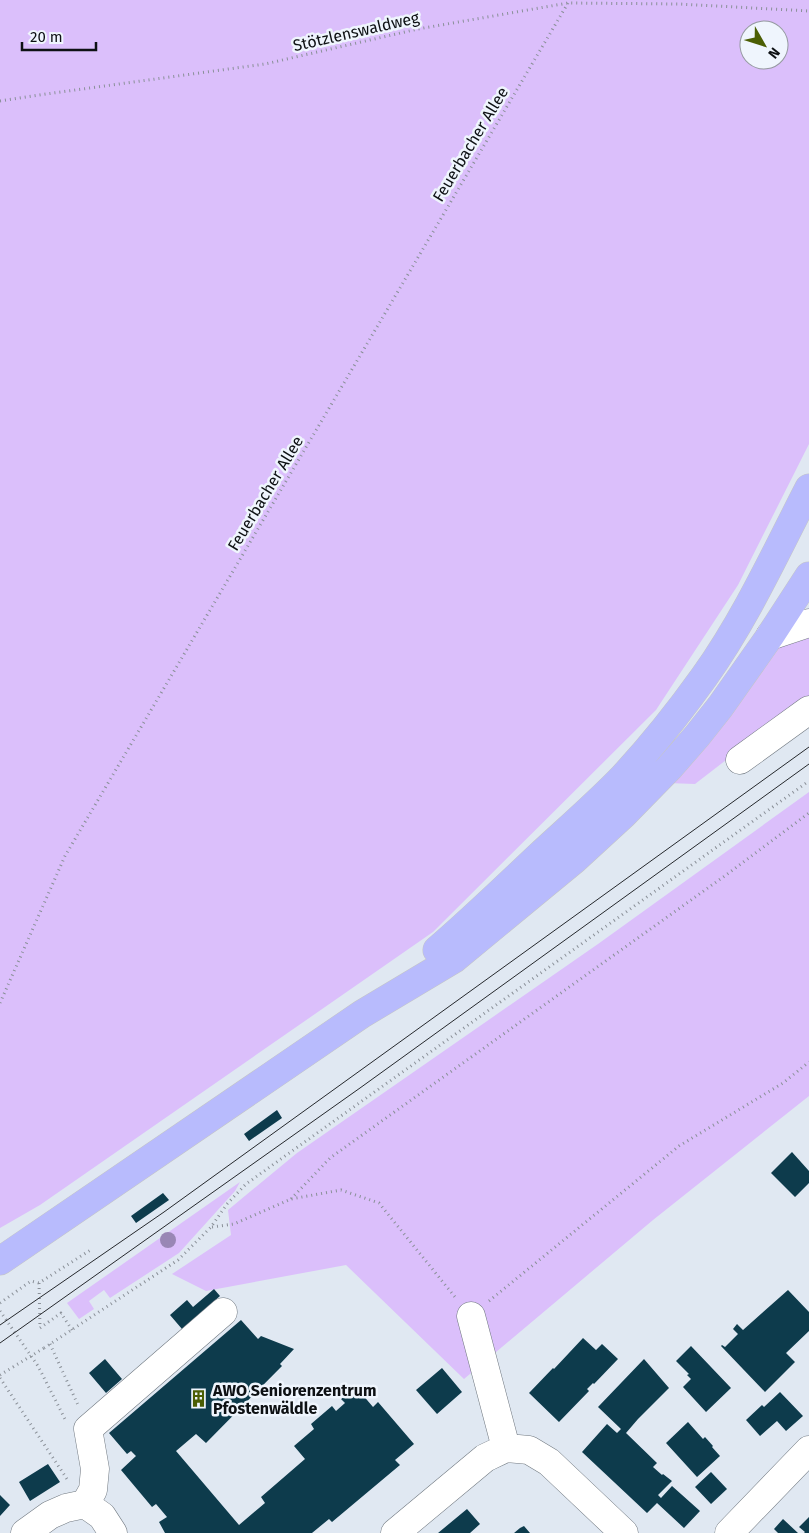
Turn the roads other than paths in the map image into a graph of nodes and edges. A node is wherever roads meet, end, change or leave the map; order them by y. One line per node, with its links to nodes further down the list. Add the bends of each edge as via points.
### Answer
1 (809, 488): 3 (main road)
2 (809, 512): 3 (main road)
3 (788, 529): 9 (main road, via 735,628 705,676 667,726 623,776 461,929)
4 (807, 580): 6 (main road)
5 (809, 624): 6 (street)
6 (770, 636): 9 (main road, via 697,736 616,822 454,960)
7 (809, 710): 8 (street)
8 (740, 760)
9 (362, 1014): 10 (main road)
10 (2, 1260)
11 (223, 1312): 15 (street, via 79,1428 95,1469 93,1490)
12 (471, 1316): 13 (street)
13 (506, 1448): 18 (street, via 485,1458); 19 (street, via 529,1450 548,1462)
14 (809, 1450): 20 (street)
15 (85, 1504): 16 (street, via 50,1515); 17 (street, via 102,1516)
16 (25, 1533)
17 (113, 1533)
18 (395, 1533)
19 (624, 1533)
20 (729, 1533)

